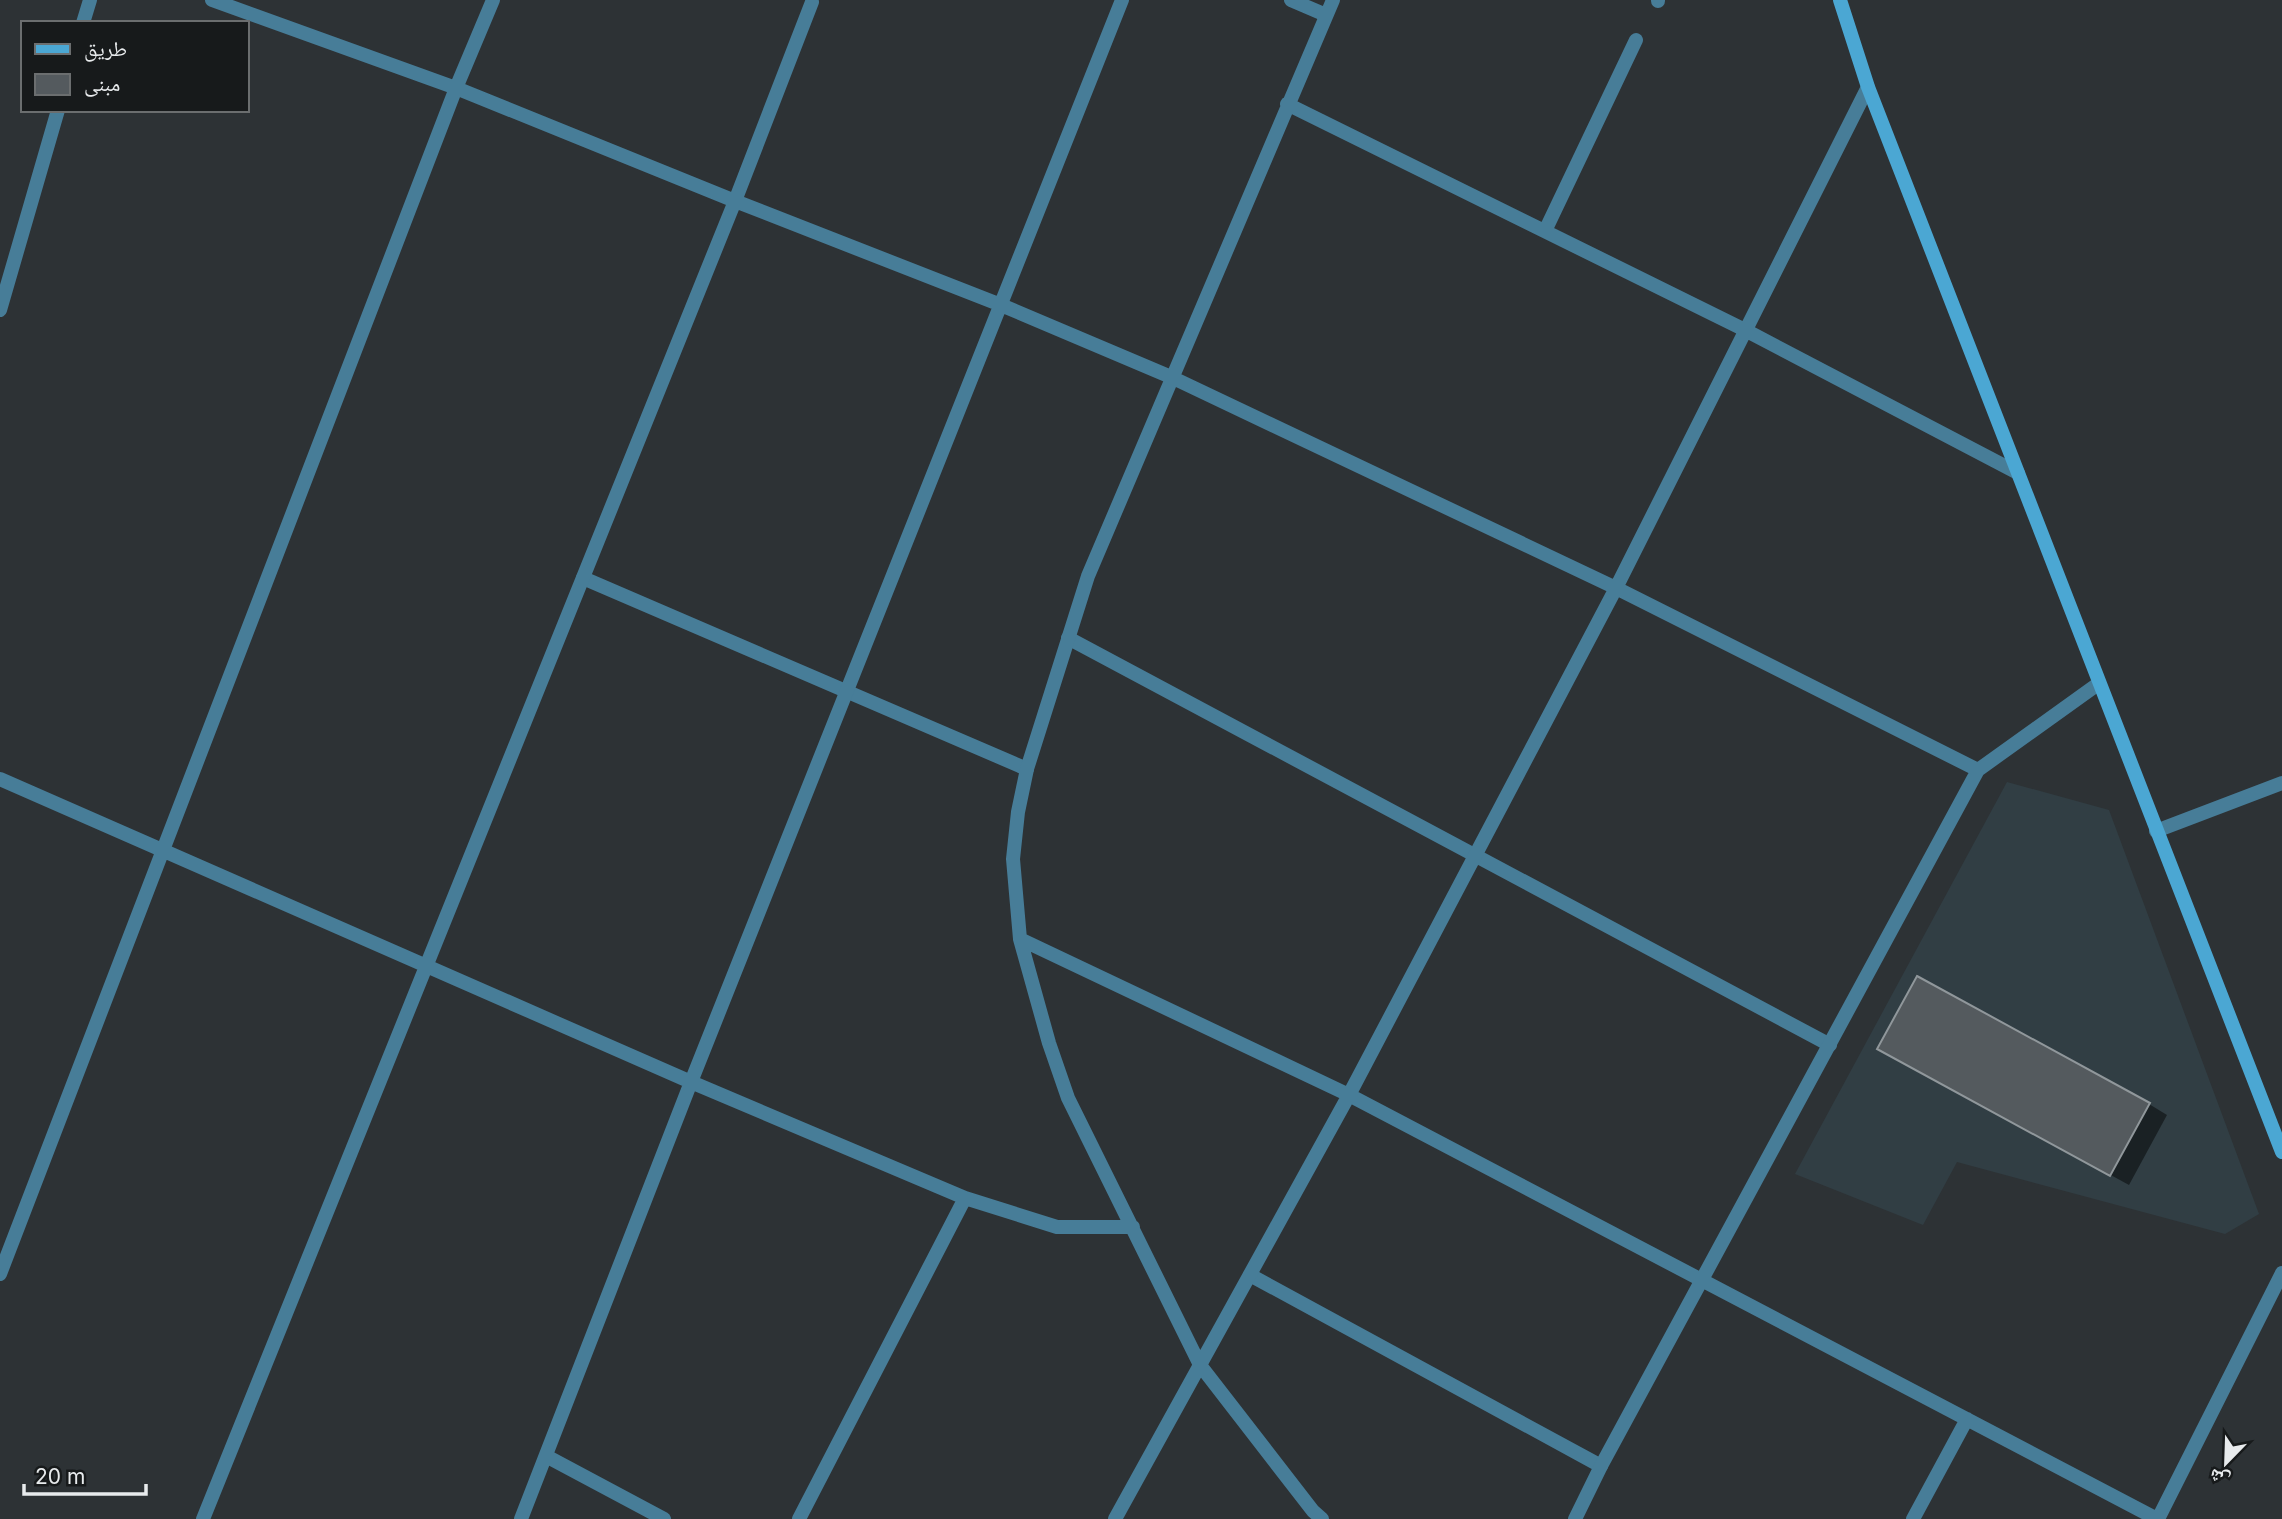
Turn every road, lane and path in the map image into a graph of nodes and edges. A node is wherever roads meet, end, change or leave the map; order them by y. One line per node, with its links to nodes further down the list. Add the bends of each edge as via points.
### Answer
1 (90, 0): 10 (street)
2 (212, 0): 13 (street)
3 (493, 0): 13 (street)
4 (1122, 0): 18 (street)
5 (1291, 0): 9 (street)
6 (1333, 0): 9 (street)
7 (1840, 0): 12 (street)
8 (813, 2): 16 (street)
9 (1326, 15): 14 (street)
10 (84, 21)
11 (1636, 40): 17 (street)
12 (1868, 87): 20 (street); 22 (street)
13 (456, 88): 16 (street); 33 (street)
14 (1287, 104): 17 (street); 21 (street)
15 (57, 112): 19 (street)
16 (735, 201): 18 (street); 23 (street)
17 (1545, 231): 20 (street)
18 (1001, 305): 21 (street); 27 (street)
19 (0, 310)
20 (1745, 330): 22 (street); 24 (street)
21 (1171, 377): 24 (street); 25 (street, via 1088,576)
22 (2018, 473): 26 (street)
23 (583, 578): 27 (street); 36 (street)
24 (1616, 587): 29 (street); 34 (street)
25 (1068, 638): 28 (street); 34 (street)
26 (2098, 684): 29 (street); 32 (street)
27 (847, 691): 28 (street); 38 (street)
28 (1027, 769): 35 (street, via 1013,859)
29 (1978, 770): 37 (street)
30 (0, 779): 33 (street)
31 (2282, 783): 32 (street)
32 (2156, 831): 40 (street)
33 (162, 850): 36 (street); 44 (street)
34 (1475, 855): 37 (street); 39 (street)
35 (1020, 939): 39 (street); 42 (street, via 1068,1098)
36 (426, 965): 38 (street); 51 (street)
37 (1830, 1045): 46 (street)
38 (691, 1082): 41 (street); 49 (street)
39 (1349, 1095): 45 (street); 46 (street)
40 (2282, 1152)
41 (965, 1198): 42 (street, via 1057,1227); 54 (street)
42 (1133, 1227): 47 (street)
43 (2282, 1273): 59 (street)
44 (0, 1274)
45 (1250, 1275): 47 (street); 50 (street)
46 (1703, 1280): 48 (street); 50 (street)
47 (1200, 1365): 55 (street); 56 (street)
48 (1966, 1419): 58 (street); 59 (street)
49 (546, 1456): 52 (street); 53 (street)
50 (1601, 1466): 57 (street)
51 (203, 1519)
52 (521, 1519)
53 (664, 1519)
54 (799, 1519)
55 (1115, 1519)
56 (1322, 1519)
57 (1576, 1519)
58 (1913, 1519)
59 (2157, 1519)

